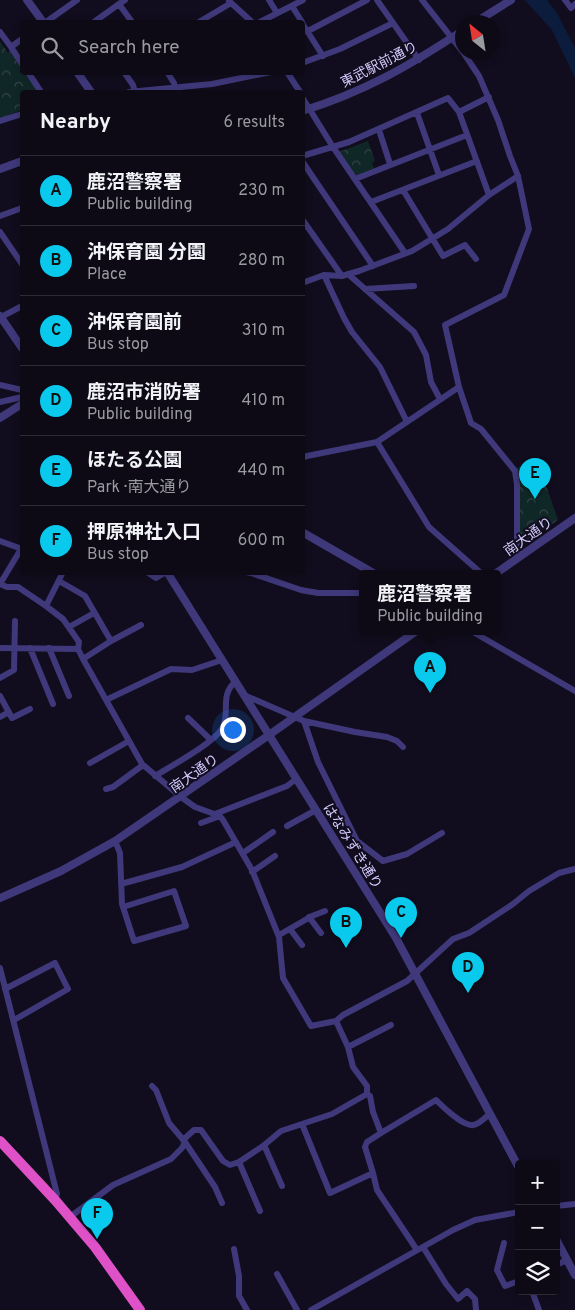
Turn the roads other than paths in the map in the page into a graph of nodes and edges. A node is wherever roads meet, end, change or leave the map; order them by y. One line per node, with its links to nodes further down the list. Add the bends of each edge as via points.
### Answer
1 (27, 0): 16 (street)
2 (77, 0): 17 (street)
3 (269, 0): 14 (street)
4 (303, 0): 13 (street)
5 (367, 0): 27 (street)
6 (377, 0): 24 (street)
7 (422, 0): 28 (street)
8 (511, 0): 15 (street)
9 (565, 0): 12 (street, via 571,8)
10 (230, 1): 20 (street); 21 (street)
11 (122, 2): 18 (street); 19 (street)
12 (575, 4)
13 (292, 6): 14 (street); 23 (street)
14 (278, 13): 22 (street)
15 (487, 15)
16 (42, 20)
17 (47, 20)
18 (97, 20)
19 (131, 20)
20 (202, 20)
21 (250, 20)
22 (264, 20)
23 (300, 20)
24 (393, 23): 32 (street); 33 (street)
25 (305, 28): 27 (street)
26 (0, 32): 31 (street)
27 (308, 32): 32 (street)
28 (455, 33)
29 (455, 36): 33 (street, 東武駅前通り)
30 (20, 40): 31 (street)
31 (11, 47): 35 (street)
32 (323, 56): 36 (street)
33 (419, 60): 50 (street, 東武駅前通り, via 375,83)
34 (468, 60): 49 (street)
35 (20, 61)
36 (305, 62)
37 (30, 75): 44 (street)
38 (79, 75): 45 (street)
39 (126, 75): 46 (street, via 133,85)
40 (169, 75): 43 (street)
41 (256, 75): 43 (street)
42 (289, 75): 48 (street)
43 (175, 88): 47 (street)
44 (40, 90)
45 (90, 90)
46 (132, 90)
47 (154, 90)
48 (299, 90)
49 (489, 97): 51 (street); 66 (street)
50 (306, 110): 57 (street)
51 (459, 112): 52 (street, via 448,98); 56 (street)
52 (417, 113): 55 (street); 58 (street)
53 (20, 115): 54 (street)
54 (0, 121)
55 (379, 130): 57 (street); 62 (street)
56 (467, 134): 58 (street); 60 (street)
57 (334, 148): 59 (street); 67 (street)
58 (429, 149): 62 (street); 65 (street)
59 (305, 155)
60 (477, 161): 65 (street); 69 (street)
61 (20, 162): 64 (street)
62 (390, 164): 67 (street)
63 (305, 166): 79 (street)
64 (0, 169)
65 (439, 175): 68 (street)
66 (518, 176): 69 (street); 89 (street, via 528,229 504,295 445,325)
67 (354, 178): 70 (street)
68 (403, 190): 70 (street); 75 (street)
69 (489, 195): 75 (street)
70 (371, 202): 76 (street)
71 (20, 209): 72 (street)
72 (0, 216)
73 (305, 223): 81 (street)
74 (0, 232): 77 (street)
75 (433, 239): 76 (street); 78 (street, via 443,256 465,245)
76 (405, 253): 79 (street)
77 (20, 256)
78 (476, 259)
79 (373, 266): 81 (street)
80 (324, 275): 81 (street); 82 (street); 96 (street, via 352,332 380,366)
81 (345, 275): 84 (street)
82 (305, 281)
83 (414, 286): 84 (street)
84 (365, 290): 92 (street, via 414,332 426,355 431,382)
85 (20, 307): 86 (street)
86 (1, 317): 87 (street)
87 (20, 345)
88 (0, 385): 90 (street)
89 (459, 388): 92 (street); 104 (street, via 471,423 481,429 515,471 518,484)
90 (20, 390)
91 (20, 397): 93 (street)
92 (440, 399): 96 (street)
93 (0, 402)
94 (20, 405): 95 (street)
95 (0, 418)
96 (407, 422): 97 (street)
97 (377, 442): 98 (street); 106 (street, via 429,527)
98 (305, 457)
99 (575, 518): 104 (street, 南大通り)
100 (305, 534): 105 (street)
101 (0, 541): 102 (street)
102 (20, 548)
103 (20, 552): 112 (street)
104 (518, 558): 107 (street, 南大通り)
105 (368, 570)
106 (477, 570)
107 (501, 570)
108 (62, 575): 111 (street)
109 (168, 575): 128 (street, はなみずき通り)
110 (257, 575): 113 (street, via 318,593)
111 (59, 581): 114 (street); 115 (street, via 85,596)
112 (0, 584): 114 (street, via 18,587)
113 (359, 593)
114 (46, 606): 118 (street)
115 (94, 613): 118 (street); 121 (street)
116 (15, 620): 123 (street)
117 (141, 625): 121 (street)
118 (69, 627): 126 (street, via 79,642)
119 (411, 635): 140 (street, 南大通り)
120 (478, 635): 131 (street)
121 (111, 641): 127 (street)
122 (0, 648): 123 (street)
123 (14, 648): 124 (street); 129 (street, via 14,670)
124 (30, 648): 125 (street); 136 (street)
125 (49, 648): 126 (street); 134 (street)
126 (78, 649): 127 (street)
127 (83, 659): 135 (street)
128 (222, 660): 130 (street, はなみずき通り); 135 (street, via 192,670 171,669)
129 (0, 678)
130 (236, 682): 132 (street, はなみずき通り); 144 (street, via 229,688 222,729)
131 (575, 691)
132 (243, 694): 140 (street); 143 (street, はなみずき通り)
133 (0, 696): 138 (street)
134 (69, 696)
135 (106, 700): 145 (street)
136 (53, 704)
137 (30, 709): 138 (street, via 12,718)
138 (9, 712): 139 (street)
139 (0, 717)
140 (295, 717): 142 (street); 143 (street, 南大通り)
141 (188, 718): 144 (street)
142 (304, 720): 146 (street, via 386,737); 158 (street, via 318,762 357,841 383,861 407,854)
143 (269, 735): 150 (street, はなみずき通り); 152 (street, 南大通り)
144 (211, 740): 149 (street)
145 (129, 741): 147 (street); 148 (street)
146 (403, 747)
147 (90, 763)
148 (143, 765): 149 (street); 151 (street)
149 (155, 776): 152 (street)
150 (296, 779): 153 (street, はなみずき通り); 154 (street, via 287,786)
151 (106, 789)
152 (181, 797): 154 (street, via 195,807); 159 (street, 南大通り)
153 (316, 810): 156 (street); 175 (street, はなみずき通り)
154 (217, 815): 155 (street); 160 (street, via 224,820)
155 (202, 824)
156 (287, 826)
157 (273, 832): 161 (street)
158 (442, 832)
159 (115, 841): 165 (street, via 120,853); 166 (street, 南大通り, via 61,871)
160 (236, 842): 161 (street); 165 (street, via 182,867)
161 (243, 852): 164 (street)
162 (275, 856): 164 (street)
163 (575, 869): 175 (street, via 559,873 529,890 513,904 453,939)
164 (252, 872): 172 (street)
165 (121, 884): 167 (street)
166 (0, 898)
167 (123, 907): 167 (street, via 134,941 186,926 174,891)
168 (325, 911): 169 (street)
169 (310, 917): 170 (street); 171 (street)
170 (290, 928): 172 (street); 173 (street)
171 (321, 933)
172 (279, 935): 178 (street, via 283,978 311,1026)
173 (302, 945)
174 (0, 968): 176 (street)
175 (416, 974): 178 (street); 183 (street, はなみずき通り)
176 (5, 989): 177 (street); 177 (street, via 55,963 68,989)
177 (14, 1020): 193 (street, via 56,1186)
178 (336, 1022): 180 (street)
179 (391, 1025): 180 (street)
180 (348, 1047): 182 (street, via 353,1067 367,1086)
181 (152, 1086): 187 (street, via 169,1123)
182 (367, 1094): 184 (street, via 332,1114); 185 (street)
183 (490, 1114): 185 (street, via 470,1125 436,1100); 189 (street, はなみずき通り)
184 (302, 1124): 188 (street, via 281,1131); 191 (street, via 330,1192)
185 (381, 1133): 191 (street, via 365,1147)
186 (0, 1141): 193 (highway)
187 (184, 1141): 190 (street, via 194,1130 201,1130 225,1163); 194 (street); 199 (street, via 172,1159 113,1185)
188 (264, 1145): 190 (street); 192 (street)
189 (515, 1161)
190 (239, 1162): 197 (street)
191 (373, 1172): 202 (street, via 377,1190)
192 (282, 1186)
193 (55, 1200): 199 (highway)
194 (222, 1203)
195 (575, 1204): 196 (street)
196 (560, 1206)
197 (260, 1211)
198 (515, 1213): 202 (street, via 475,1220)
199 (70, 1216): 210 (highway)
200 (504, 1242): 208 (street, via 497,1270 505,1286)
201 (560, 1247): 204 (street)
202 (420, 1248): 213 (street); 214 (street, via 458,1299 467,1291 475,1299)
203 (234, 1249): 211 (street, via 239,1296)
204 (567, 1260): 205 (street); 207 (street)
205 (560, 1263)
206 (277, 1274): 212 (street)
207 (575, 1275)
208 (515, 1282)
209 (533, 1295): 215 (street)
210 (140, 1310)
211 (247, 1310)
212 (297, 1310)
213 (310, 1310)
214 (476, 1310)
215 (539, 1310)

